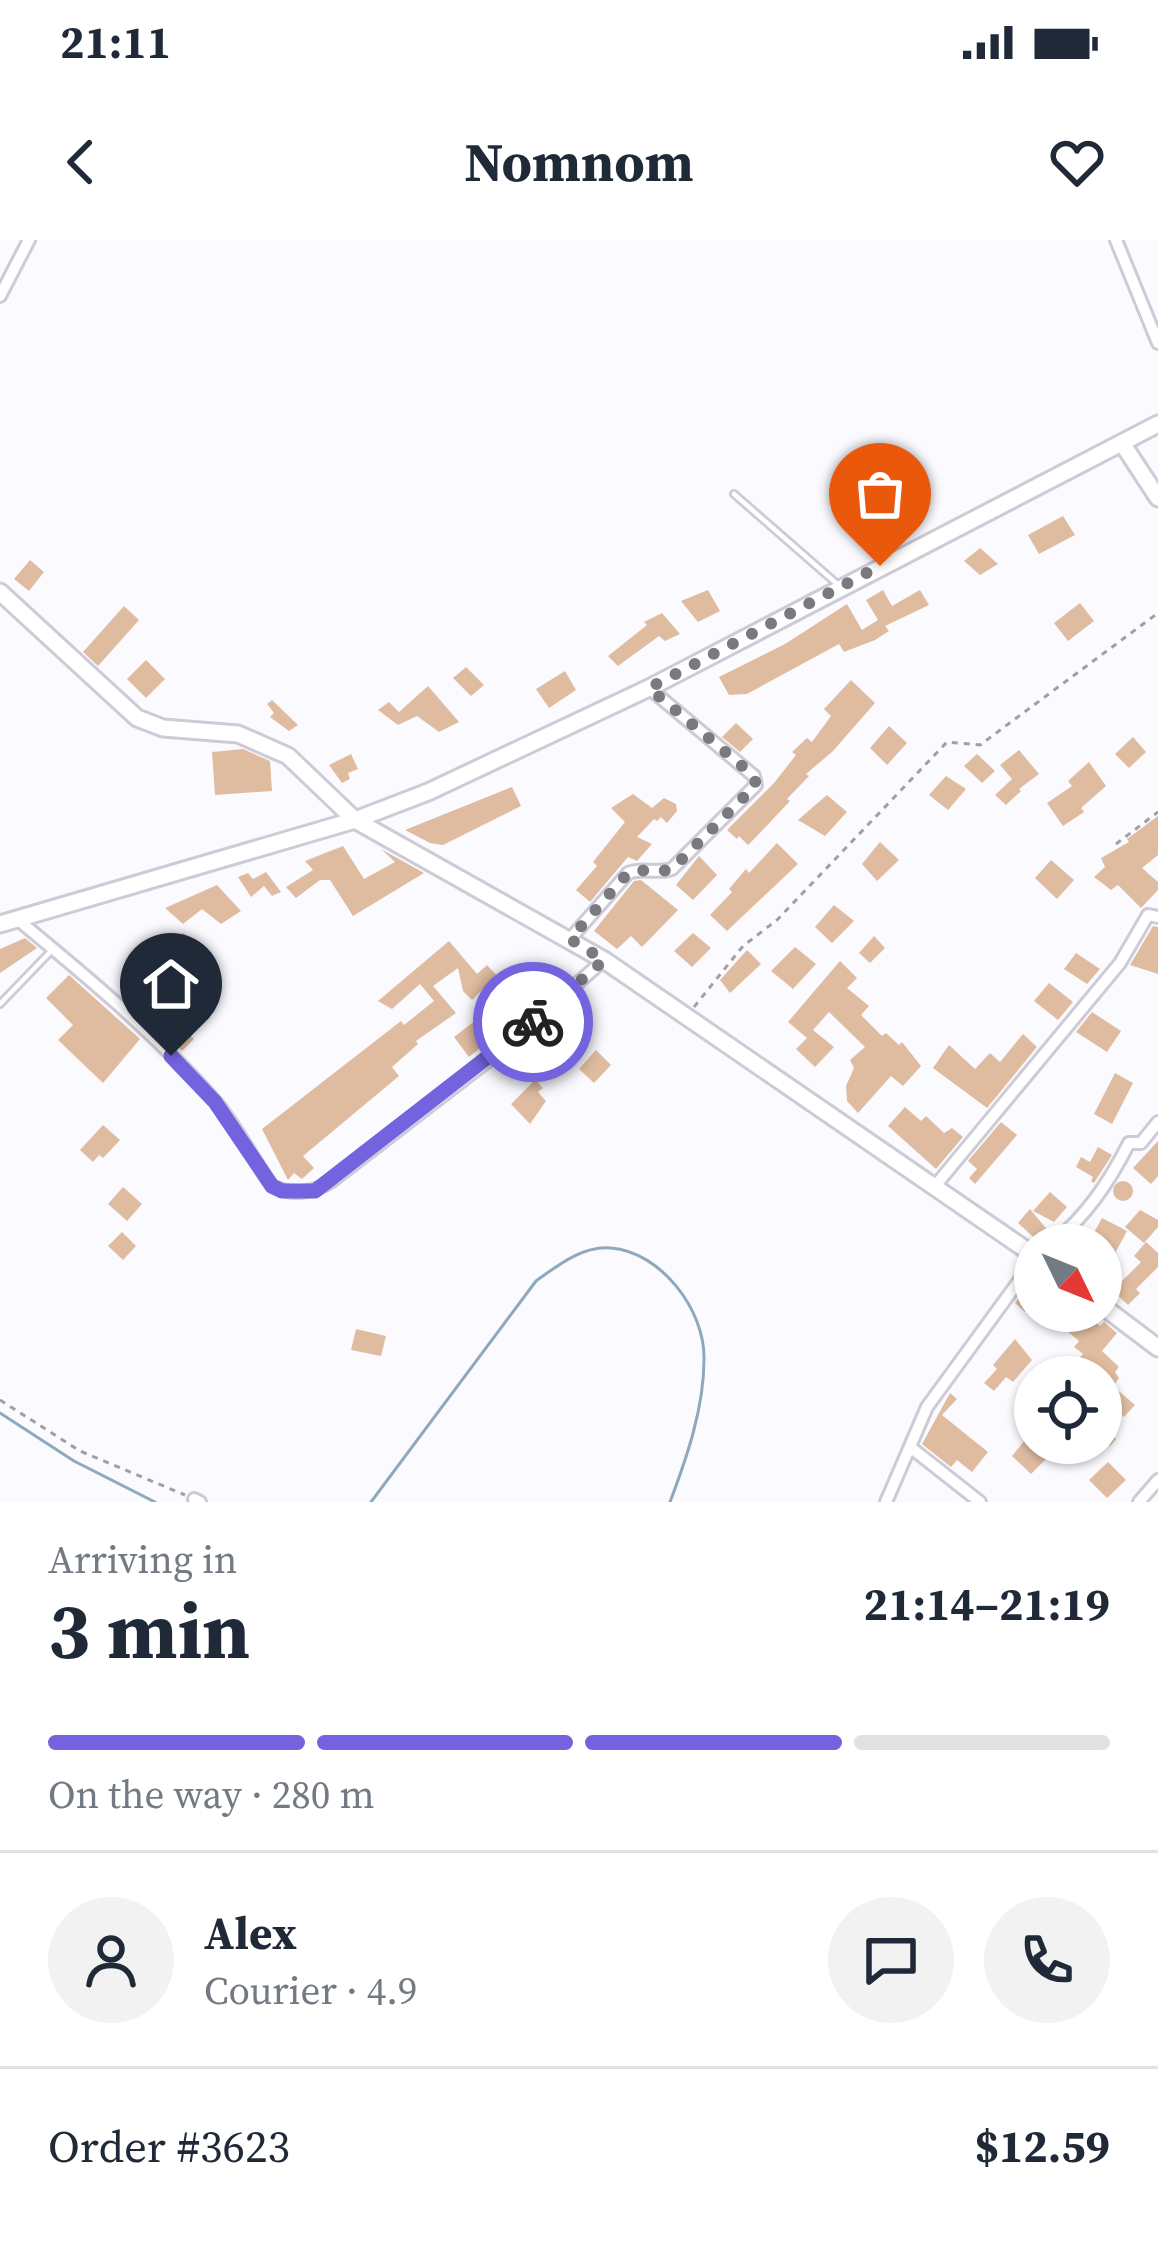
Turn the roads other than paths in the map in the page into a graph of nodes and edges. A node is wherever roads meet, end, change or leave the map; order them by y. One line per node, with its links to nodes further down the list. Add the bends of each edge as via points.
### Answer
1 (29, 240): 3 (street)
2 (1116, 240): 4 (street)
3 (0, 296)
4 (1158, 343)
5 (1158, 424): 6 (street)
6 (1122, 443): 8 (street); 9 (street)
7 (734, 494): 9 (lane)
8 (1158, 498)
9 (840, 587): 11 (street)
10 (0, 592): 12 (street, via 136,718 269,745)
11 (649, 688): 12 (street); 15 (street, via 756,785 672,869 628,873)
12 (356, 820): 14 (street); 15 (street)
13 (1158, 917): 20 (street, via 1148,915 1120,963)
14 (8, 922): 16 (street)
15 (570, 939): 17 (street)
16 (53, 949): 17 (street, via 215,1102 272,1186 300,1192 332,1181); 18 (lane)
17 (604, 960): 20 (street)
18 (0, 1004)
19 (1158, 1121): 21 (street, via 1141,1143 1129,1143)
20 (935, 1186): 22 (street)
21 (1076, 1224)
22 (1014, 1243)
23 (1014, 1286): 26 (street, via 945,1379)
24 (1122, 1321): 25 (street)
25 (1158, 1348)
26 (910, 1447): 28 (street); 29 (street)
27 (1158, 1480): 30 (street)
28 (886, 1502)
29 (980, 1502)
30 (1138, 1502)

